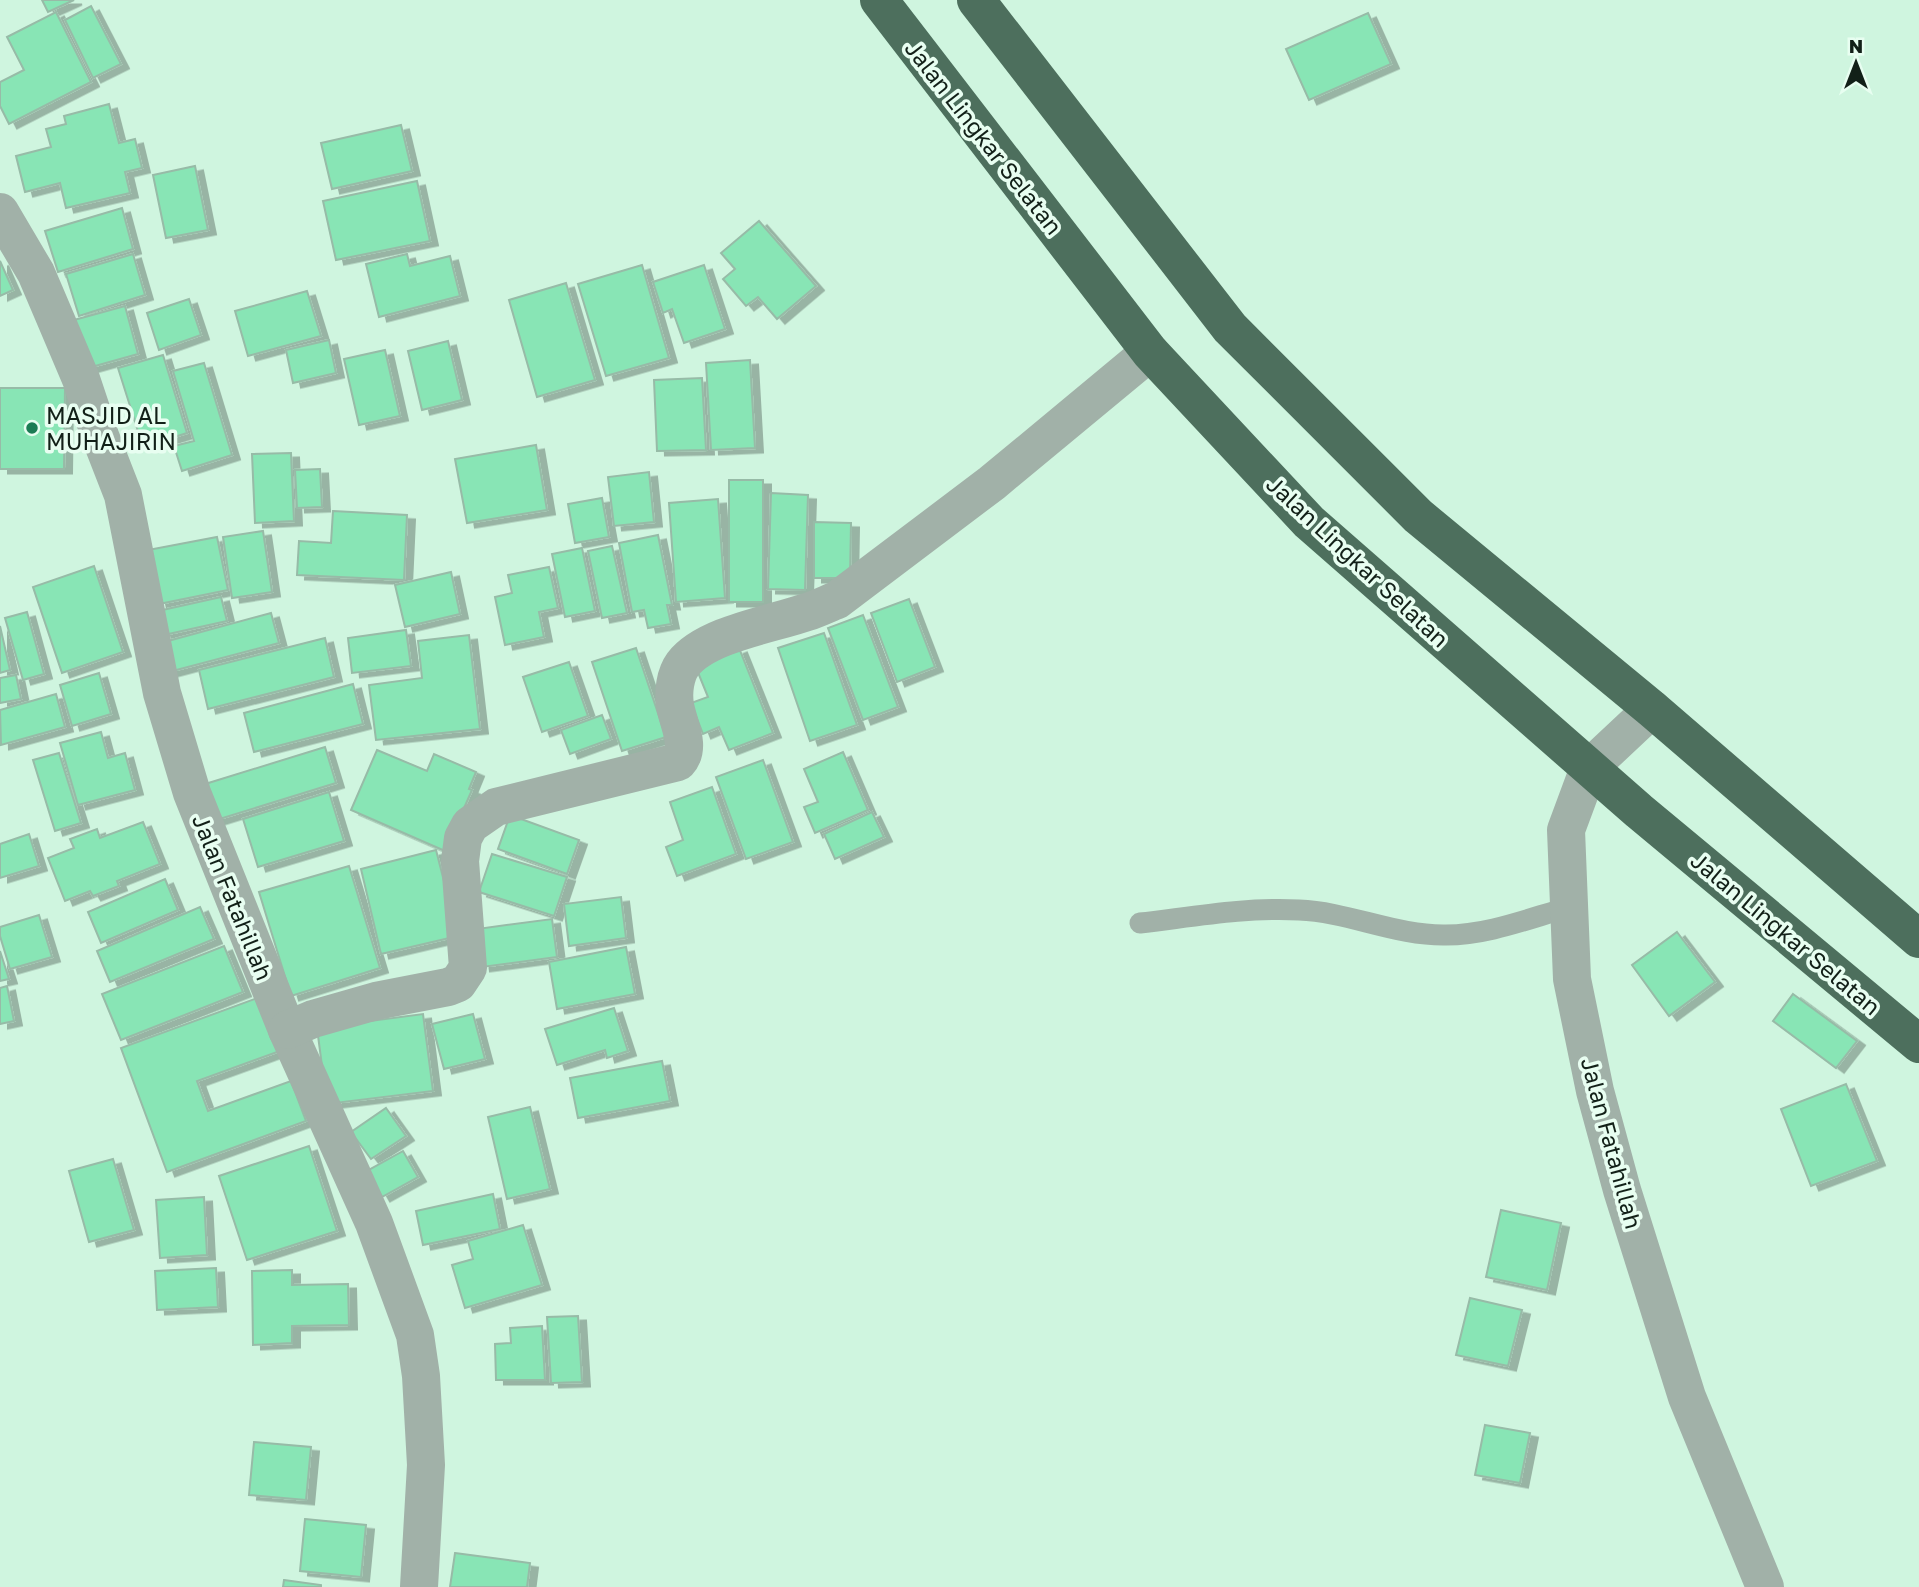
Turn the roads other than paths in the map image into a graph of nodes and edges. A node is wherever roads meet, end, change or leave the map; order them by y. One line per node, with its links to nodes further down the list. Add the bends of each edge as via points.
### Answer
1 (878, 0): 4 (highway, Jalan Lingkar Selatan)
2 (976, 0): 5 (highway, via 1230,328 1418,516)
3 (0, 214): 10 (street, Jalan Fatahillah, via 36,273 123,495 177,748)
4 (1150, 352): 6 (highway, Jalan Lingkar Selatan, via 1309,522); 10 (street, via 992,483 837,600 697,651 676,679 674,702 685,746 678,762 496,807 470,825 460,861 468,968 458,983 365,1003)
5 (1652, 709): 6 (street, Jalan Fatahillah); 9 (highway)
6 (1588, 768): 7 (street, Jalan Fatahillah, via 1566,831); 11 (highway, Jalan Lingkar Selatan)
7 (1570, 907): 8 (lane, via 1476,934 1444,936 1304,910 1252,909); 13 (street, Jalan Fatahillah, via 1572,979 1622,1190 1688,1397)
8 (1140, 923)
9 (1919, 939)
10 (287, 1030): 12 (street, Jalan Fatahillah, via 374,1223 415,1335 426,1465)
11 (1919, 1044)
12 (419, 1587)
13 (1765, 1587)

